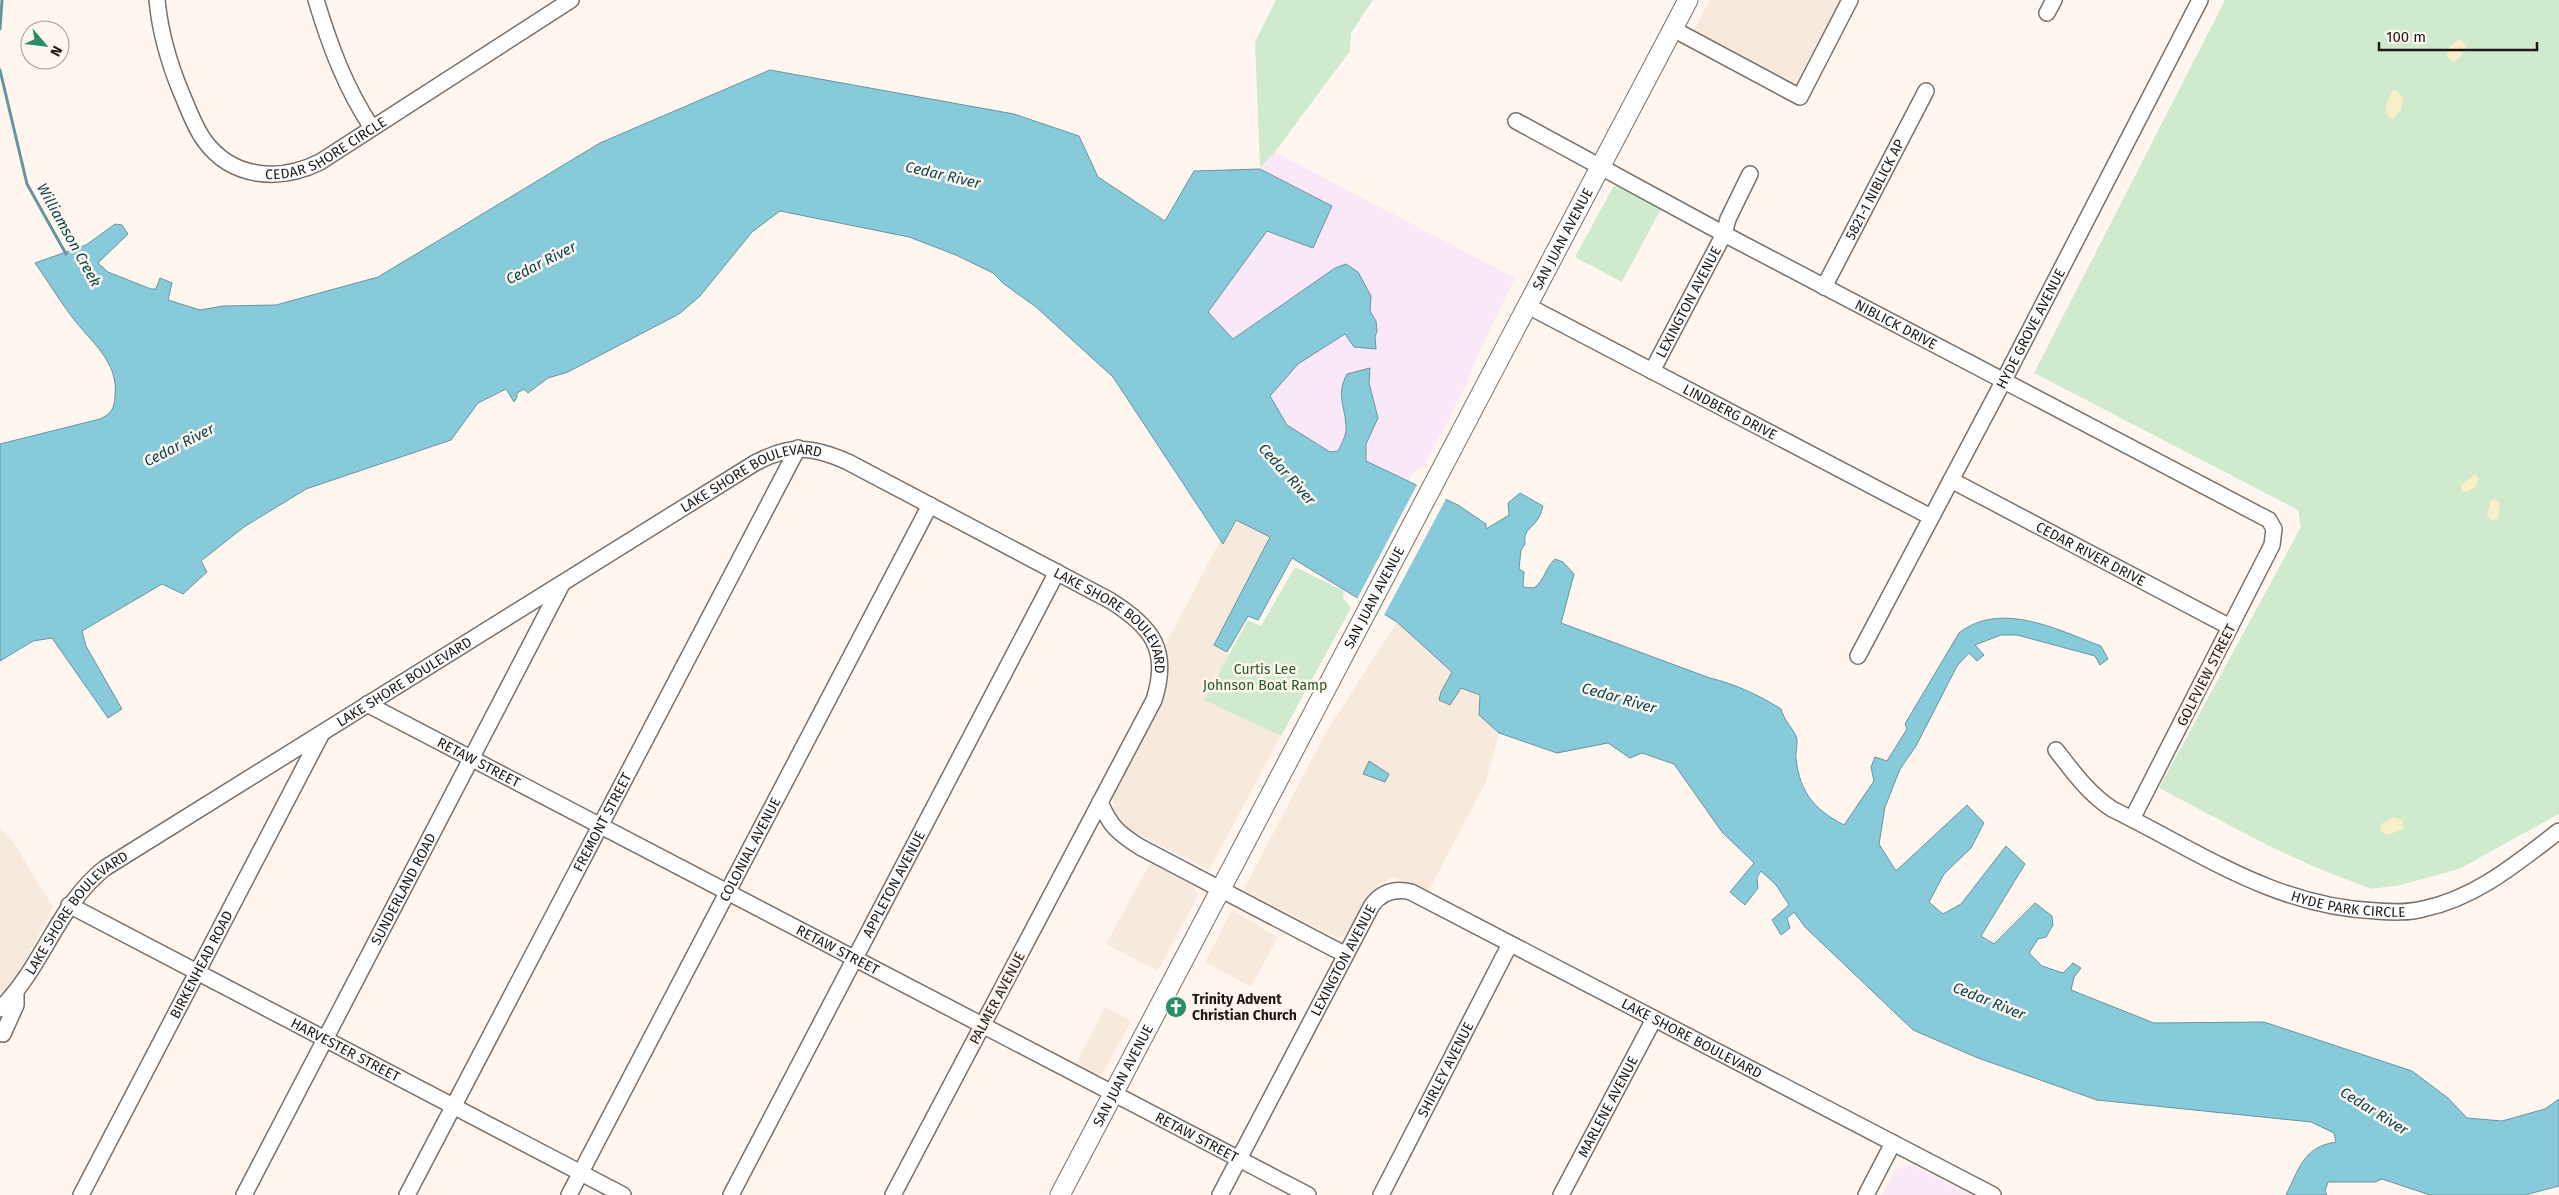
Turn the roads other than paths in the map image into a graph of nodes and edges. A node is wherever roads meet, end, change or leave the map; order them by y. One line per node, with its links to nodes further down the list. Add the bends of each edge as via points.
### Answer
1 (157, 0): 10 (street, CEDAR SHORE CIRCLE, via 158,16 173,71 204,140 220,157 254,173 268,176 286,174 320,162)
2 (316, 0): 10 (street, via 332,53)
3 (571, 0): 10 (street, CEDAR SHORE CIRCLE)
4 (1688, 0): 7 (main road, SAN JUAN AVENUE)
5 (1850, 0): 7 (street, via 1800,97)
6 (2200, 0): 17 (street, HYDE GROVE AVENUE)
7 (1673, 29): 11 (main road, SAN JUAN AVENUE)
8 (1926, 91): 14 (street, 5821-1 NIBLICK AP)
9 (1516, 121): 11 (street, NIBLICK DRIVE)
10 (372, 128)
11 (1601, 167): 13 (street, NIBLICK DRIVE); 15 (main road, SAN JUAN AVENUE)
12 (1750, 174): 13 (street, LEXINGTON AVENUE)
13 (1724, 234): 14 (street, NIBLICK DRIVE); 16 (street, LEXINGTON AVENUE)
14 (1824, 287): 17 (street, NIBLICK DRIVE)
15 (1528, 306): 16 (street, LINDBERG DRIVE); 35 (main road, SAN JUAN AVENUE)
16 (1652, 372): 21 (street, LINDBERG DRIVE)
17 (2004, 380): 19 (street, HYDE GROVE AVENUE); 22 (street, NIBLICK DRIVE, via 2269,520)
18 (798, 448): 20 (street, LAKE SHORE BOULEVARD, via 834,456); 24 (street, LAKE SHORE BOULEVARD, via 755,462); 33 (street, FREMONT STREET)
19 (1951, 480): 21 (street, HYDE GROVE AVENUE); 25 (street, CEDAR RIVER DRIVE)
20 (930, 505): 23 (street, LAKE SHORE BOULEVARD); 37 (street, COLONIAL AVENUE)
21 (1931, 517): 26 (street, HYDE GROVE AVENUE)
22 (2274, 529): 25 (street, GOLFVIEW STREET, via 2272,545)
23 (1057, 572): 31 (street, LAKE SHORE BOULEVARD, via 1131,613 1152,636 1158,651 1160,680 1154,700); 41 (street, APPLETON AVENUE)
24 (562, 583): 27 (street, LAKE SHORE BOULEVARD); 30 (street, SUNDERLAND ROAD)
25 (2230, 627): 32 (street, GOLFVIEW STREET)
26 (1858, 656)
27 (367, 704): 28 (street, LAKE SHORE BOULEVARD); 30 (street, RETAW STREET)
28 (322, 733): 38 (street, LAKE SHORE BOULEVARD, via 114,861 91,878); 42 (street, BIRKENHEAD ROAD)
29 (2056, 750): 32 (street, HYDE PARK CIRCLE, via 2100,801)
30 (472, 759): 33 (street, RETAW STREET); 48 (street, SUNDERLAND ROAD)
31 (1100, 802): 35 (street, via 1117,832); 46 (street, PALMER AVENUE)
32 (2132, 819): 34 (street, HYDE PARK CIRCLE, via 2224,869 2269,888 2329,905 2392,912 2424,909 2489,883)
33 (600, 826): 37 (street, RETAW STREET); 50 (street, FREMONT STREET)
34 (2559, 831)
35 (1221, 890): 40 (street); 49 (main road, SAN JUAN AVENUE)
36 (1388, 891): 39 (street, LAKE SHORE BOULEVARD, via 1411,892); 40 (street, LEXINGTON AVENUE, via 1377,897)
37 (728, 892): 41 (street, RETAW STREET); 53 (street, COLONIAL AVENUE)
38 (69, 905): 42 (street, HARVESTER STREET); 43 (street, LAKE SHORE BOULEVARD)
39 (1510, 944): 45 (street, LAKE SHORE BOULEVARD); 64 (street, SHIRLEY AVENUE)
40 (1344, 954): 52 (street, LEXINGTON AVENUE)
41 (854, 959): 46 (street, RETAW STREET); 59 (street, APPLETON AVENUE)
42 (197, 972): 48 (street, HARVESTER STREET); 54 (street, BIRKENHEAD ROAD)
43 (16, 991): 44 (street, LAKE SHORE BOULEVARD); 47 (street, via 16,1005)
44 (0, 1010)
45 (1654, 1019): 51 (street, LAKE SHORE BOULEVARD); 65 (street, MARLENE AVENUE)
46 (982, 1026): 49 (street, RETAW STREET); 60 (street, PALMER AVENUE)
47 (1, 1035)
48 (325, 1039): 50 (street, HARVESTER STREET); 55 (street, SUNDERLAND ROAD)
49 (1114, 1094): 52 (street, RETAW STREET); 61 (main road, SAN JUAN AVENUE)
50 (453, 1106): 53 (street, HARVESTER STREET); 56 (street, FREMONT STREET)
51 (1893, 1143): 66 (street); 67 (street, LAKE SHORE BOULEVARD)
52 (1239, 1159): 62 (street, LEXINGTON AVENUE); 63 (street, RETAW STREET)
53 (580, 1173): 57 (street, COLONIAL AVENUE); 58 (street, HARVESTER STREET)
54 (81, 1195)
55 (244, 1195)
56 (407, 1195)
57 (569, 1195)
58 (623, 1195)
59 (731, 1195)
60 (893, 1195)
61 (1060, 1195)
62 (1220, 1195)
63 (1308, 1195)
64 (1381, 1195)
65 (1561, 1195)
66 (1866, 1195)
67 (1992, 1195)

